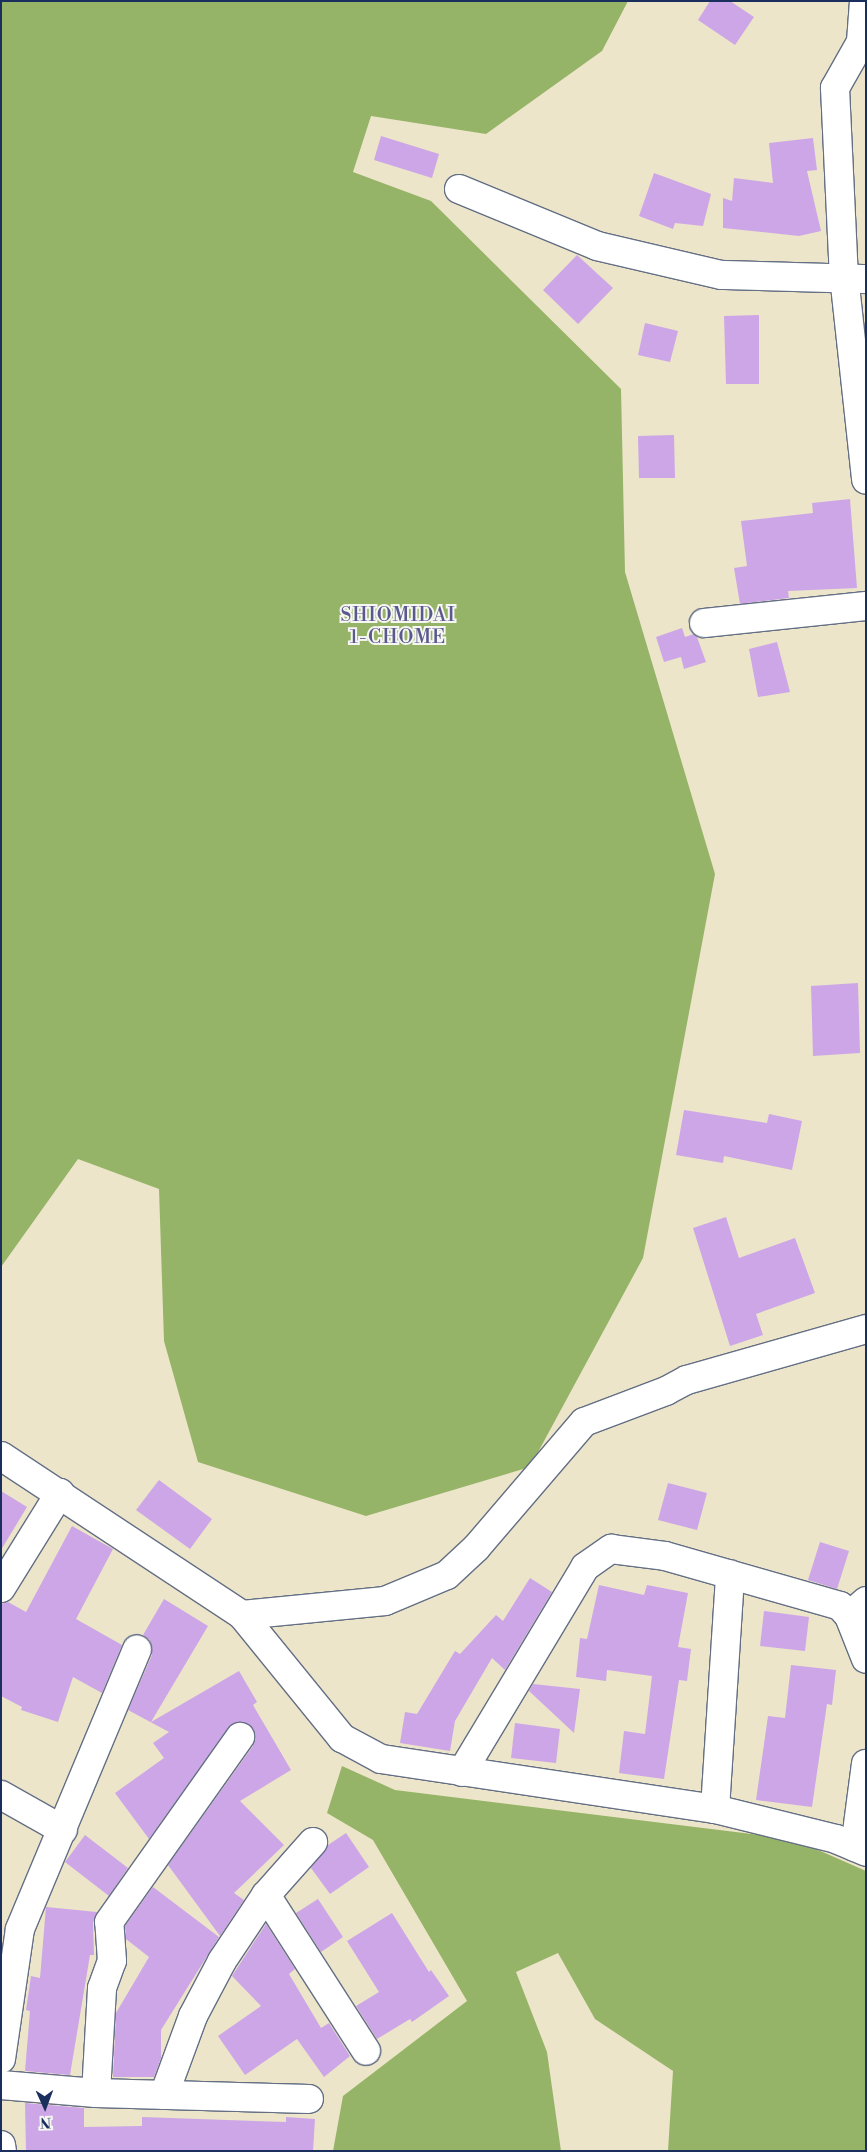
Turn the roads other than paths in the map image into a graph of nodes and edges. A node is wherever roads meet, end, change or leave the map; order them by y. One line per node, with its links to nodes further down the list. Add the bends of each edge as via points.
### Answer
1 (864, 1): 2 (street)
2 (863, 40): 4 (street, via 835,88)
3 (459, 188): 4 (street, via 597,246 713,273)
4 (855, 277): 5 (street)
5 (866, 480)
6 (866, 606): 7 (street)
7 (704, 623)
8 (866, 1329): 14 (street, via 687,1380 584,1422 476,1548 447,1575 385,1601)
9 (1, 1456): 10 (street)
10 (60, 1493): 12 (street); 14 (street)
11 (730, 1574): 13 (street); 19 (street, via 665,1556 611,1549 585,1567); 21 (street)
12 (1, 1588)
13 (857, 1608): 16 (street)
14 (242, 1615): 19 (street, via 342,1738 380,1759)
15 (137, 1649): 22 (street)
16 (866, 1659)
17 (240, 1738): 30 (street, via 109,1922 112,1961 102,1988)
18 (866, 1764): 24 (street)
19 (462, 1772): 21 (street)
20 (1, 1795): 22 (street)
21 (716, 1809): 24 (street, via 836,1839)
22 (63, 1830): 26 (street)
23 (314, 1842): 25 (street)
24 (860, 1849)
25 (266, 1895): 27 (street); 31 (street, via 222,1961 202,2000)
26 (10, 1928): 28 (street)
27 (366, 2051)
28 (1, 2059)
29 (1, 2085): 30 (street)
30 (96, 2093): 31 (street)
31 (164, 2095): 32 (street)
32 (309, 2098)
33 (1, 2145): 34 (street)
34 (2, 2151)

